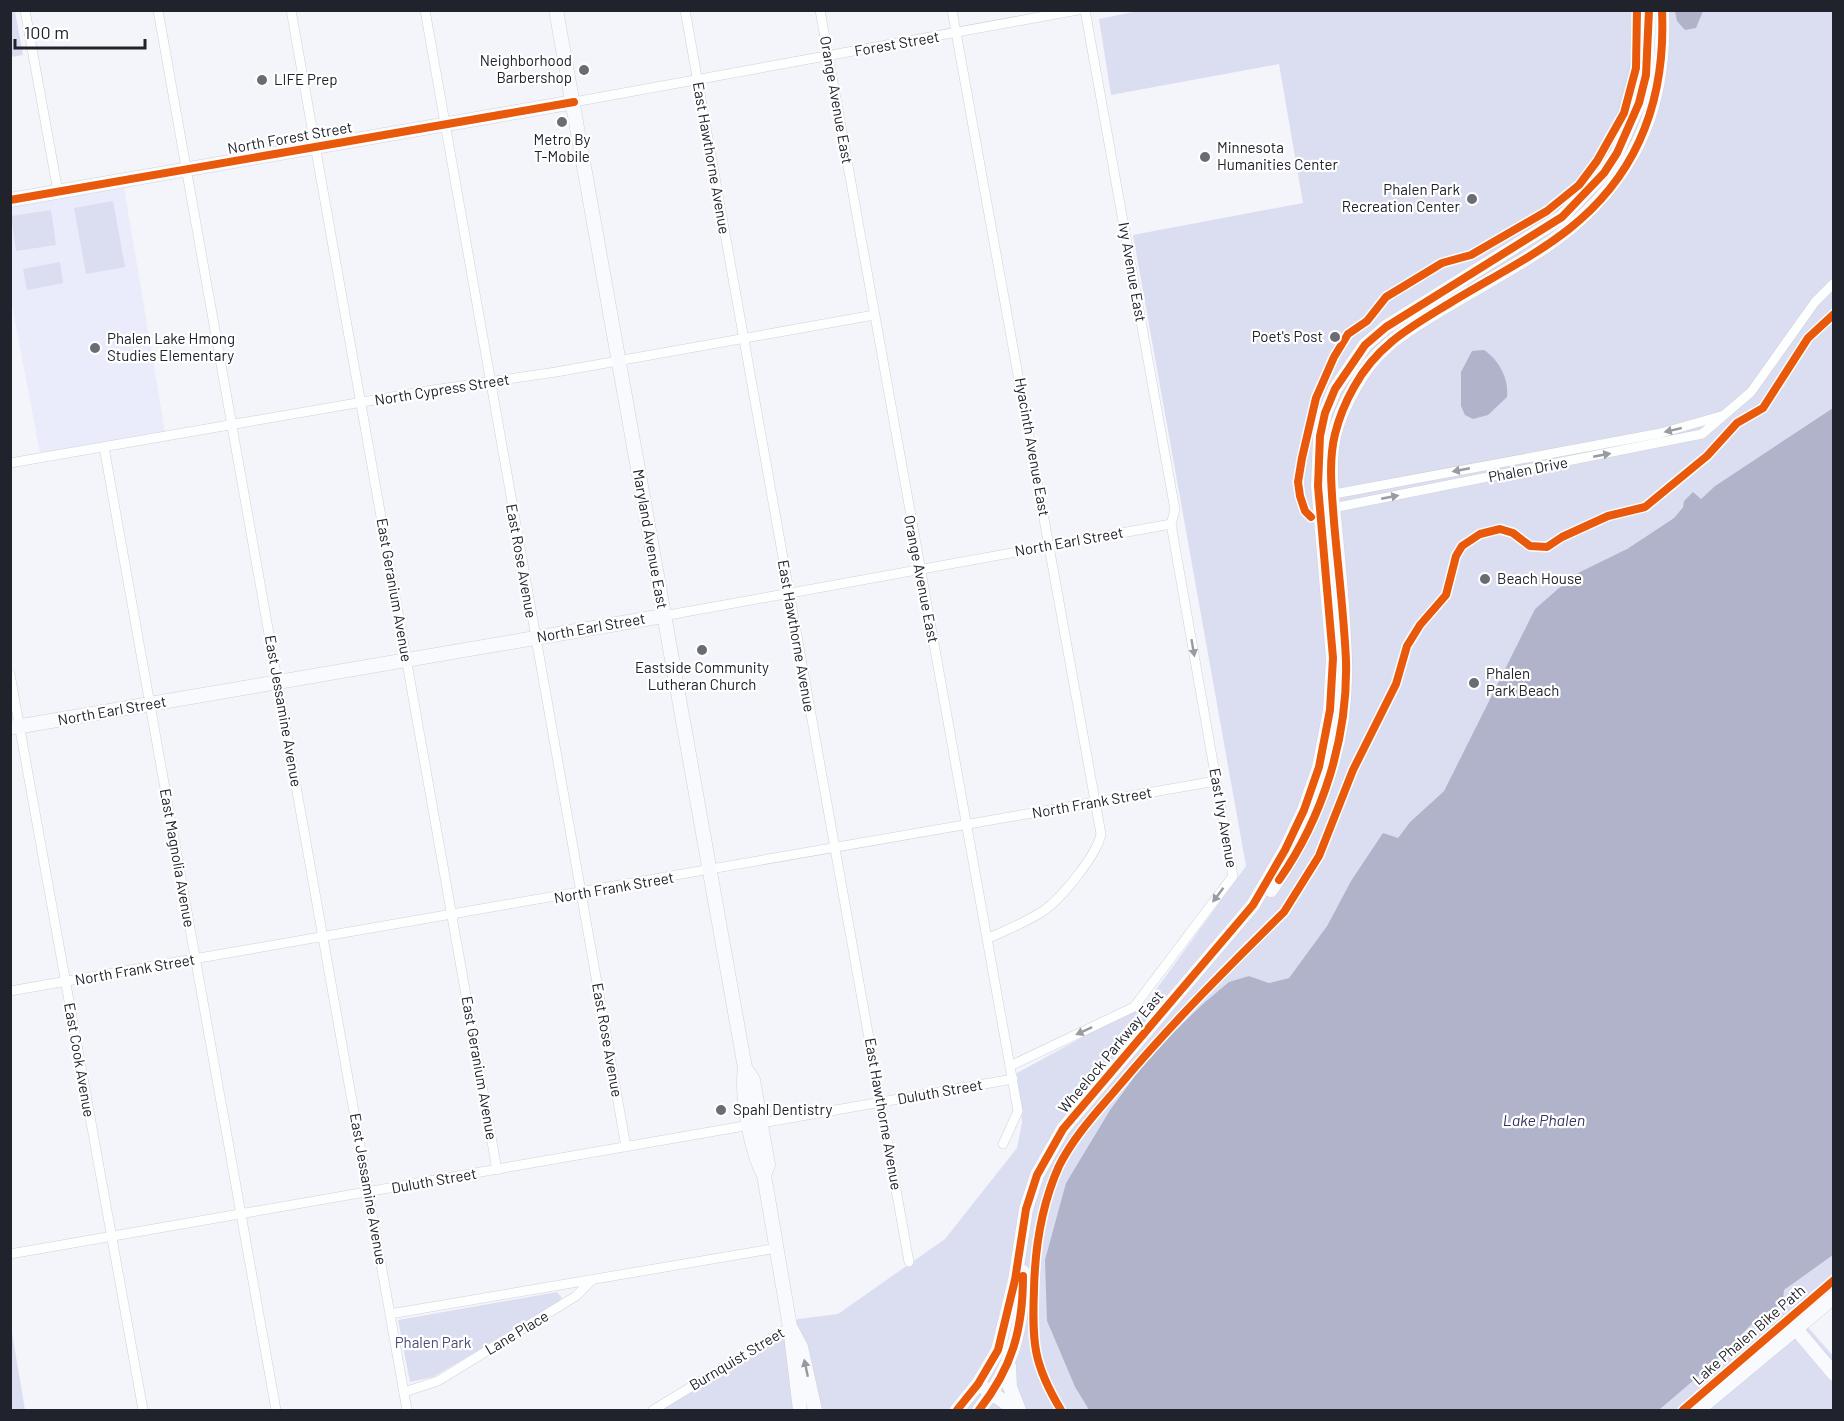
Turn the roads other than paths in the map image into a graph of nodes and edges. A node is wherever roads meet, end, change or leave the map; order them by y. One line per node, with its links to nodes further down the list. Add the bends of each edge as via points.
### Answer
1 (25, 10): 20 (street)
2 (158, 10): 19 (street, East Jessamine Avenue)
3 (291, 10): 18 (street, East Geranium Avenue)
4 (425, 10): 17 (street, East Rose Avenue)
5 (556, 10): 16 (street, Maryland Avenue East)
6 (685, 10): 15 (street, East Hawthorne Avenue)
7 (820, 10): 14 (street, Orange Avenue East)
8 (952, 10): 13 (street, Hyacinth Avenue East)
9 (1078, 10): 13 (street, Forest Street)
10 (1085, 10): 33 (street, Ivy Avenue East, via 1175,508)
11 (1649, 10): 32 (street, Wheelock Parkway East, via 1646,75 1639,103 1604,173 1562,217 1386,327 1365,345 1335,389 1320,436)
12 (1662, 10): 32 (street, Wheelock Parkway East, via 1660,78 1652,109 1640,139 1615,181 1568,229 1393,339 1363,371 1334,435)
13 (957, 33): 14 (street, Forest Street); 34 (street, Hyacinth Avenue East)
14 (828, 56): 15 (street, Forest Street); 23 (street, Orange Avenue East)
15 (697, 80): 16 (street, Forest Street); 24 (street, East Hawthorne Avenue)
16 (574, 102): 17 (street, North Forest Street); 25 (street, Maryland Avenue East)
17 (446, 125): 18 (street, North Forest Street); 26 (street, East Rose Avenue)
18 (316, 147): 19 (street, North Forest Street); 27 (street, East Geranium Avenue)
19 (187, 170): 20 (street, North Forest Street); 29 (street, East Jessamine Avenue)
20 (58, 192): 21 (street, North Forest Street)
21 (10, 200)
22 (1833, 283): 28 (street, Phalen Drive, via 1751,392)
23 (874, 315): 24 (street, North Cypress Street); 35 (street, Orange Avenue East)
24 (743, 338): 25 (street, North Cypress Street); 36 (street, East Hawthorne Avenue)
25 (618, 361): 26 (street, North Cypress Street); 37 (street, Maryland Avenue East)
26 (490, 382): 27 (street, North Cypress Street); 38 (street, East Rose Avenue)
27 (361, 403): 29 (street, North Cypress Street); 39 (street, East Geranium Avenue)
28 (1729, 413): 32 (street, Phalen Drive, one-way to 32, via 1661,433); 32 (street, Phalen Drive, one-way to 28, via 1678,441 1702,434)
29 (232, 425): 30 (street, North Cypress Street); 41 (street, East Jessamine Avenue)
30 (104, 447): 31 (street, North Cypress Street); 42 (street, East Magnolia Avenue)
31 (10, 464)
32 (1326, 502): 65 (street, Wheelock Parkway East, via 1346,663 1338,746 1324,796 1293,859 1269,894 1253,905 1063,1129 1037,1174)
33 (1172, 529): 34 (street, North Earl Street); 44 (street, East Ivy Avenue, one-way to 44)
34 (1049, 546): 35 (street, North Earl Street); 45 (street, Hyacinth Avenue East)
35 (919, 570): 36 (street, North Earl Street); 46 (street, Orange Avenue East)
36 (788, 594): 37 (street, North Earl Street); 47 (street, East Hawthorne Avenue)
37 (663, 616): 38 (street, North Earl Street); 48 (street, Maryland Avenue East)
38 (535, 638): 39 (street, North Earl Street); 49 (street, East Rose Avenue)
39 (407, 661): 41 (street, North Earl Street); 50 (street, East Geranium Avenue)
40 (10, 674): 43 (street, East Cook Avenue)
41 (278, 682): 42 (street, North Earl Street); 51 (street, East Jessamine Avenue)
42 (149, 705): 43 (street, North Earl Street); 53 (street, East Magnolia Avenue)
43 (15, 727): 54 (street, East Cook Avenue)
44 (1216, 781): 45 (street, North Frank Street); 56 (street, East Ivy Avenue, one-way to 56, via 1233,876 1134,1007)
45 (1095, 802): 46 (street, North Frank Street); 52 (street, Hyacinth Avenue East, via 1101,834 1099,846 1054,902)
46 (968, 825): 47 (street, North Frank Street); 52 (street, Orange Avenue East)
47 (836, 849): 48 (street, North Frank Street); 58 (street, East Hawthorne Avenue)
48 (710, 871): 49 (street, North Frank Street); 59 (street, Maryland Avenue East, via 745,1068 743,1081)
49 (581, 893): 50 (street, North Frank Street); 61 (street, East Rose Avenue)
50 (452, 915): 51 (street, North Frank Street); 62 (street, East Geranium Avenue)
51 (323, 938): 53 (street, North Frank Street); 63 (street, East Jessamine Avenue)
52 (989, 938): 56 (street, Orange Avenue East)
53 (195, 960): 54 (street, North Frank Street); 64 (street, East Magnolia Avenue)
54 (66, 982): 55 (street, North Frank Street); 66 (street, East Cook Avenue)
55 (10, 992)
56 (1010, 1066): 57 (street, Orange Avenue East)
57 (1013, 1079): 58 (street, Duluth Street); 60 (street, Orange Avenue East, via 1018,1111)
58 (881, 1102): 59 (street, Duluth Street); 69 (street, East Hawthorne Avenue)
59 (755, 1124): 61 (street, Duluth Street); 67 (street, Maryland Avenue East, via 759,1166)
60 (1003, 1144)
61 (626, 1147): 62 (street, Duluth Street)
62 (497, 1170): 63 (street, Duluth Street)
63 (369, 1192): 64 (street, Duluth Street); 72 (street, East Jessamine Avenue)
64 (240, 1214): 66 (street, Duluth Street); 81 (street, East Magnolia Avenue)
65 (1022, 1234): 75 (street, Wheelock Parkway East, via 1021,1317); 77 (street, Wheelock Parkway East, via 1003,1333)
66 (111, 1237): 68 (street, Duluth Street); 80 (street, East Cook Avenue)
67 (777, 1248): 70 (street, Lane Place); 73 (street, Maryland Avenue East)
68 (10, 1254)
69 (909, 1262)
70 (592, 1280): 72 (street, Lane Place); 78 (street, Lane Place, via 576,1296 438,1381)
71 (1833, 1297): 74 (street)
72 (390, 1314): 78 (street, East Jessamine Avenue)
73 (790, 1327): 83 (street, Burnquist Street); 84 (street, Maryland Avenue East); 85 (street, Maryland Avenue East, one-way to 73, via 801,1347)
74 (1796, 1329): 76 (street); 89 (street)
75 (1009, 1364): 79 (street, Wheelock Parkway East); 88 (street, via 1010,1387)
76 (1833, 1374)
77 (978, 1384): 79 (street); 86 (street, Wheelock Parkway East)
78 (404, 1392): 82 (street, East Jessamine Avenue)
79 (992, 1394): 87 (street, Wheelock Parkway East); 88 (street)
80 (143, 1410)
81 (276, 1410)
82 (407, 1410)
83 (653, 1410)
84 (800, 1410)
85 (815, 1410)
86 (957, 1410)
87 (979, 1410)
88 (1018, 1410)
89 (1698, 1410)

